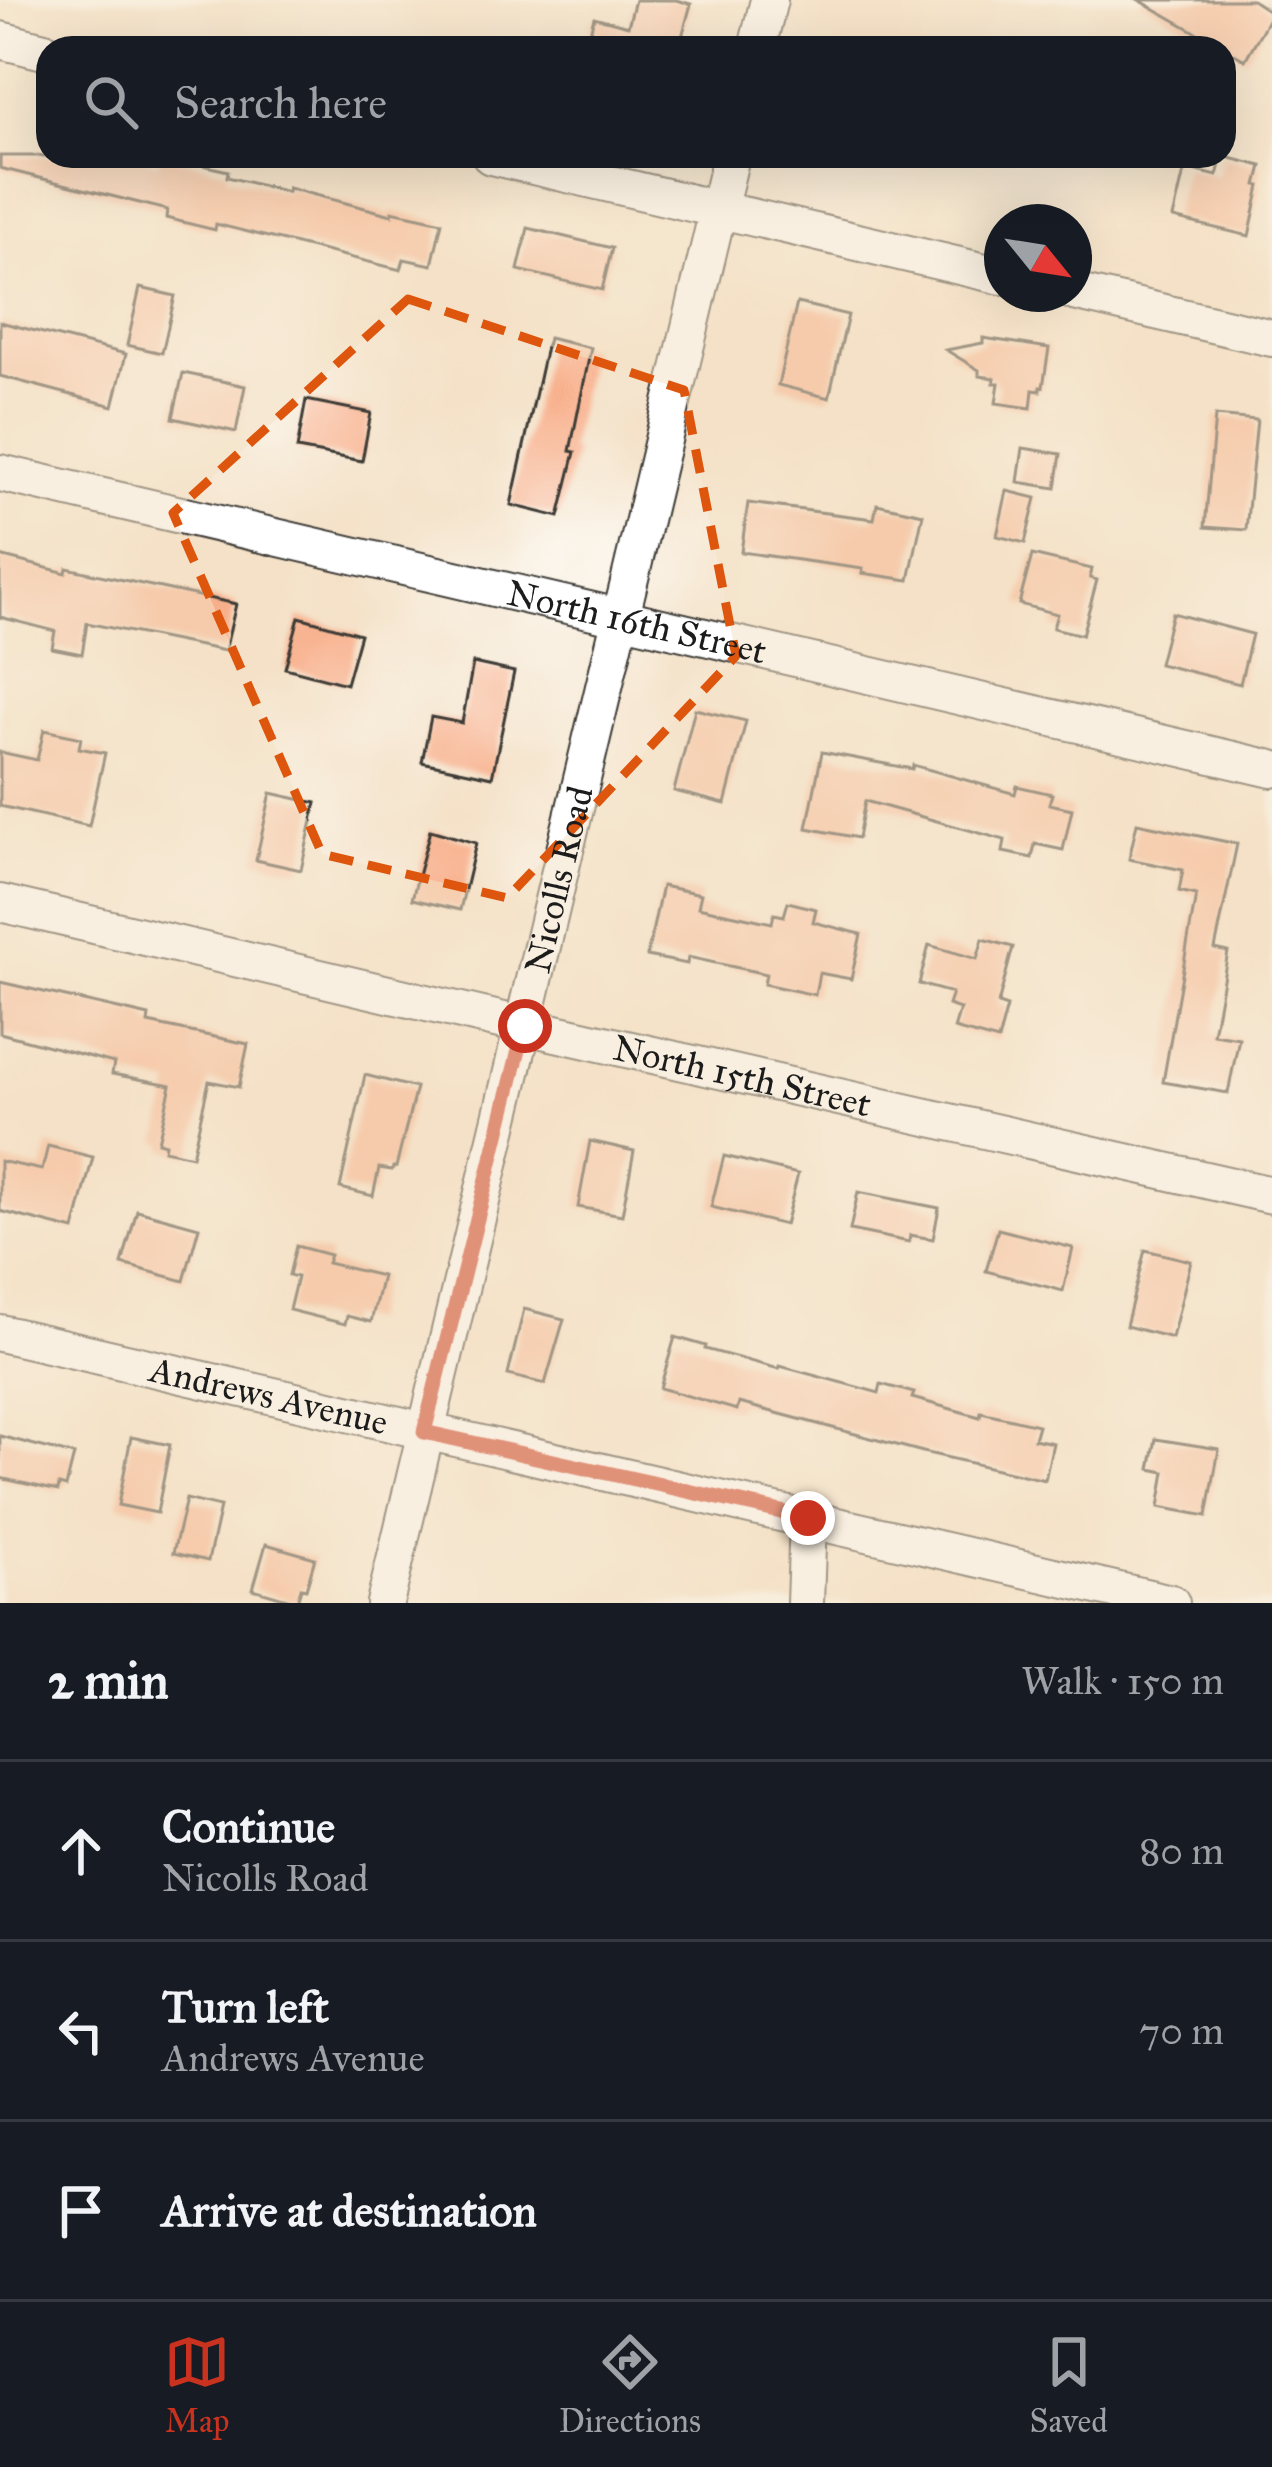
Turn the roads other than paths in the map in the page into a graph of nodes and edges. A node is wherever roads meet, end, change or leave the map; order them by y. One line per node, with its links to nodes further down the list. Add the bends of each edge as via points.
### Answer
1 (769, 0): 2 (street)
2 (760, 36)
3 (0, 40): 4 (street)
4 (36, 49)
5 (541, 168): 7 (street)
6 (728, 168): 7 (street, Nicolls Road)
7 (718, 210): 8 (street); 12 (street, Nicolls Road)
8 (984, 271)
9 (1092, 296): 10 (street)
10 (1272, 338)
11 (0, 472): 12 (street, North 16th Street)
12 (621, 618): 13 (street, North 16th Street); 15 (street, Nicolls Road)
13 (1272, 769)
14 (0, 902): 15 (street, North 15th Street)
15 (525, 1026): 16 (street, North 15th Street); 18 (street, Nicolls Road)
16 (1272, 1195)
17 (0, 1333): 18 (street, Andrews Avenue)
18 (424, 1432): 19 (street, Andrews Avenue); 20 (street, Nicolls Road)
19 (808, 1518): 21 (street); 22 (street, Andrews Avenue)
20 (385, 1603)
21 (806, 1603)
22 (1171, 1603)

